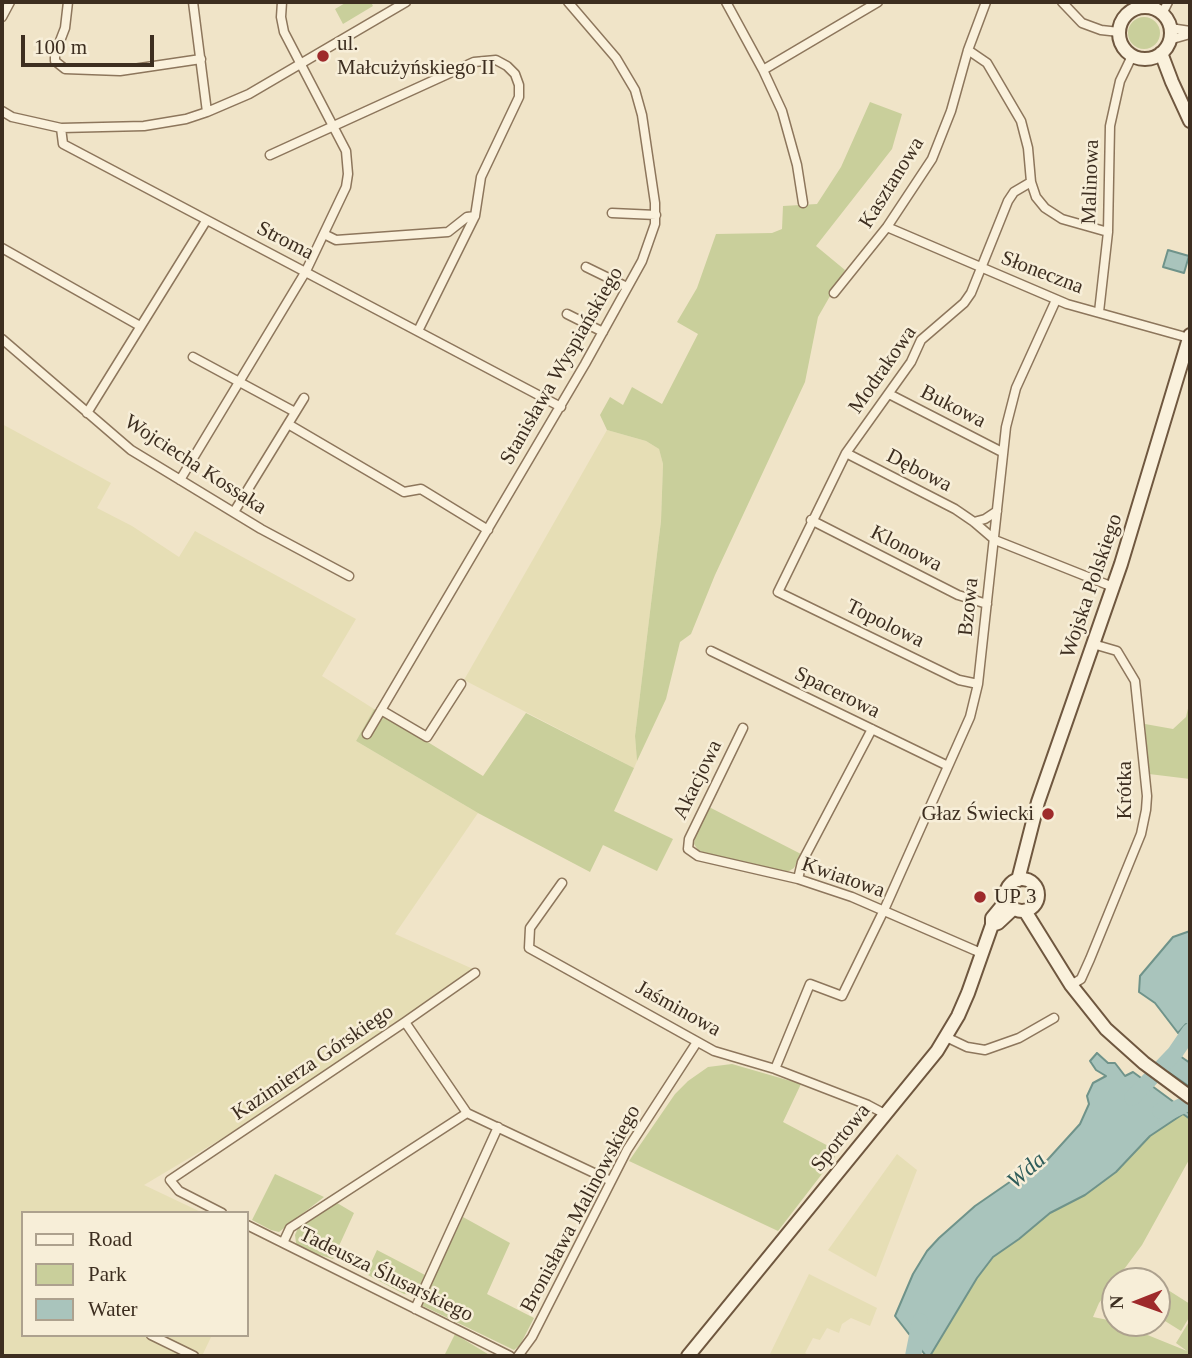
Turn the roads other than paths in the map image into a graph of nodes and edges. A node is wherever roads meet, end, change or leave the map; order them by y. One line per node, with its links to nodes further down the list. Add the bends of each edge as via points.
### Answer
1 (10, 2): 14 (street)
2 (68, 2): 22 (street, via 55,54 55,61 65,69 120,71)
3 (193, 2): 22 (street)
4 (282, 2): 23 (street, via 284,32)
5 (406, 2): 23 (street)
6 (568, 2): 34 (street, Stanisława Wyspiańskiego, via 616,58 635,90)
7 (726, 2): 24 (street)
8 (878, 2): 24 (street)
9 (986, 2): 19 (street, Kasztanowa)
10 (1062, 2): 16 (street, via 1082,23)
11 (1119, 2): 15 (street)
12 (1135, 5): 13 (street); 15 (street)
13 (1159, 6): 18 (street)
14 (2, 17)
15 (1124, 17): 16 (street)
16 (1119, 32): 20 (street)
17 (1190, 33): 18 (street)
18 (1170, 34): 21 (street)
19 (968, 50): 31 (street, via 987,63 1021,121); 37 (street, Kasztanowa, via 932,159)
20 (1132, 56): 21 (street); 38 (street, Malinowa, via 1120,81 1110,126)
21 (1155, 56): 27 (street)
22 (201, 59): 26 (street)
23 (300, 64): 26 (street); 28 (street)
24 (763, 70): 32 (street, via 790,134)
25 (2, 111): 29 (street)
26 (207, 112): 29 (street, via 144,126)
27 (1190, 121)
28 (334, 126): 30 (street); 35 (street, via 474,62 496,60 507,66 515,74 519,97 481,177); 39 (street, via 346,151 348,174 342,199)
29 (61, 128): 36 (street, Stroma, via 63,144)
30 (270, 155)
31 (1031, 182): 38 (street, via 1045,208 1062,219); 42 (street, Modrakowa, via 1008,201)
32 (803, 203)
33 (612, 213): 34 (street)
34 (656, 215): 44 (street, Stanisława Wyspiańskiego, via 648,247)
35 (475, 216): 39 (street, via 448,232 336,240); 50 (street)
36 (206, 220): 43 (street, Stroma); 49 (street)
37 (887, 228): 42 (street, Słoneczna); 45 (street, Kasztanowa)
38 (1108, 232): 47 (street, Malinowa)
39 (324, 234): 43 (street)
40 (2, 248): 49 (street)
41 (586, 267): 44 (street)
42 (981, 268): 46 (street, Słoneczna); 56 (street, Modrakowa, via 964,303 921,340)
43 (306, 271): 50 (street, Stroma); 55 (street)
44 (627, 287): 51 (street, Stanisława Wyspiańskiego)
45 (834, 293)
46 (1056, 300): 47 (street, Słoneczna); 62 (street, Bzowa, via 1016,388)
47 (1099, 312): 52 (street, Słoneczna)
48 (567, 314): 51 (street)
49 (140, 326): 60 (street)
50 (418, 331): 58 (street, Stroma)
51 (603, 332): 58 (street, Stanisława Wyspiańskiego)
52 (1190, 336): 72 (street, Wojska Polskiego)
53 (2, 340): 60 (street, Wojciecha Kossaka)
54 (193, 357): 55 (street)
55 (239, 381): 59 (street); 64 (street)
56 (888, 394): 62 (street, Bukowa); 63 (street, Modrakowa)
57 (304, 398): 59 (street)
58 (561, 407): 69 (street, Stanisława Wyspiańskiego)
59 (295, 412): 61 (street)
60 (88, 414): 64 (street, Wojciecha Kossaka, via 131,450)
61 (288, 424): 66 (street); 69 (street, via 404,492 421,489)
62 (1002, 452): 65 (street, Bzowa)
63 (846, 453): 67 (street, Modrakowa); 68 (street, Dębowa)
64 (180, 480): 66 (street, Wojciecha Kossaka)
65 (997, 511): 68 (street); 70 (street, Bzowa)
66 (234, 512): 71 (street, Wojciecha Kossaka)
67 (811, 520): 73 (street, Modrakowa); 74 (street, Klonowa, via 958,595)
68 (974, 522): 70 (street, Dębowa)
69 (488, 530): 79 (street, Stanisława Wyspiańskiego)
70 (995, 540): 72 (street, Dębowa); 74 (street, Bzowa)
71 (349, 576)
72 (1113, 587): 75 (street, Wojska Polskiego)
73 (778, 592): 78 (street, Topolowa, via 959,680)
74 (987, 604): 78 (street, Bzowa)
75 (1093, 644): 86 (street, Wojska Polskiego, via 1038,802); 92 (street, Krótka, via 1117,651 1135,681 1147,796 1141,834 1081,979)
76 (711, 652): 81 (street, Spacerowa)
77 (461, 684): 79 (street, via 427,737)
78 (978, 684): 83 (street, Bzowa, via 970,717)
79 (381, 710): 82 (street, Stanisława Wyspiańskiego)
80 (743, 728): 84 (street, Akacjowa)
81 (872, 729): 83 (street, Spacerowa); 85 (street)
82 (367, 734)
83 (948, 766): 89 (street, Bzowa)
84 (688, 849): 85 (street, Kwiatowa, via 698,856)
85 (798, 879): 89 (street, Kwiatowa)
86 (1024, 881): 88 (street, via 1008,888); 88 (street, Wojska Polskiego, via 1038,892)
87 (562, 883): 96 (street, Jaśminowa, via 530,928 529,948)
88 (1020, 907): 90 (street, Sportowa, via 992,925); 92 (street)
89 (884, 911): 90 (street, Kwiatowa); 97 (street, Bzowa, via 842,996 810,984)
90 (981, 953): 95 (street, Sportowa)
91 (475, 973): 94 (street, Kazimierza Górskiego)
92 (1071, 985): 98 (street, via 1130,1051)
93 (1054, 1017): 95 (street, via 1019,1038 985,1050 967,1048)
94 (405, 1023): 99 (street); 103 (street, Kazimierza Górskiego, via 170,1180 179,1191)
95 (946, 1037): 100 (street, Sportowa)
96 (698, 1042): 97 (street, Jaśminowa); 102 (street, Bronisława Malinowskiego)
97 (775, 1069): 100 (street, Jaśminowa)
98 (1190, 1097)
99 (467, 1113): 101 (street); 105 (street, via 290,1228)
100 (885, 1114): 111 (street, Sportowa)
101 (498, 1127): 102 (street); 106 (street)
102 (611, 1181): 110 (street, Bronisława Malinowskiego)
103 (218, 1211)
104 (248, 1225): 105 (street, Tadeusza Ślusarskiego)
105 (284, 1243): 106 (street, Tadeusza Ślusarskiego)
106 (415, 1309): 109 (street, Tadeusza Ślusarskiego)
107 (155, 1337): 108 (street)
108 (194, 1356)
109 (510, 1356)
110 (518, 1356)
111 (688, 1356)

